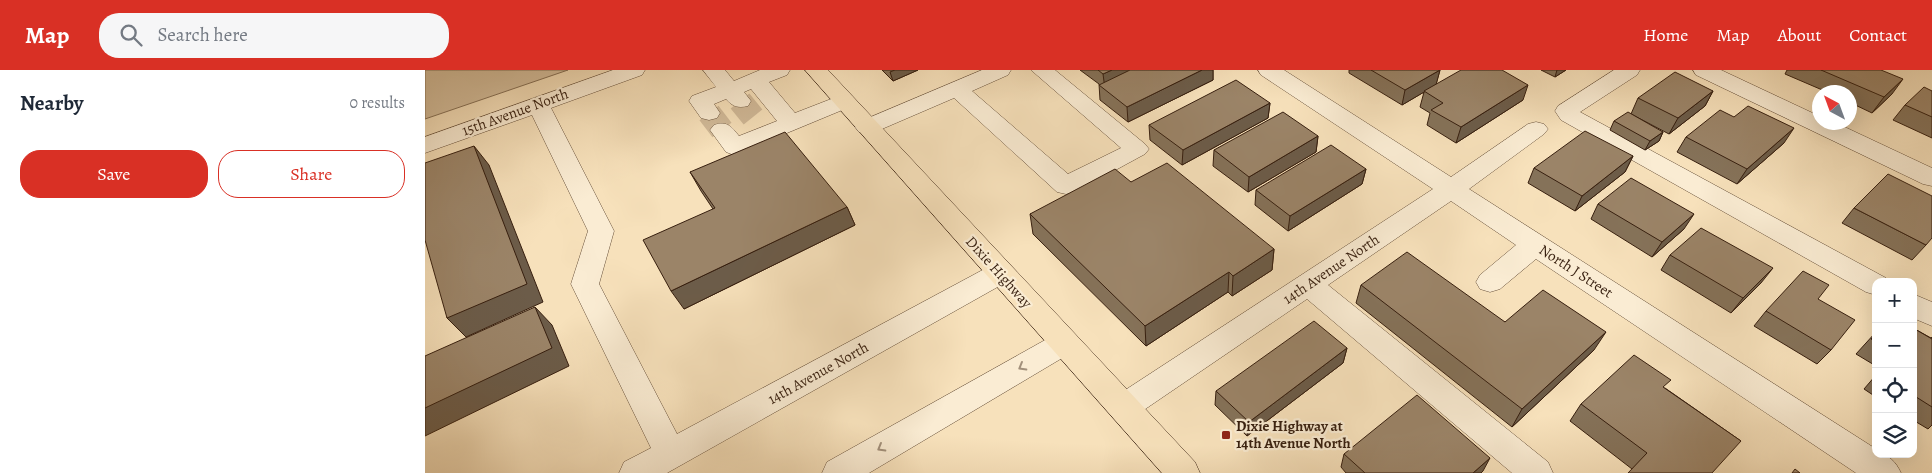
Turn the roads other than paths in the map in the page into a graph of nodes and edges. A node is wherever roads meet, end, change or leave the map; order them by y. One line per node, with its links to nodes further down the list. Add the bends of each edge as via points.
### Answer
1 (633, 70): 13 (street, 15th Avenue North)
2 (714, 70): 14 (street)
3 (779, 70): 10 (street)
4 (816, 70): 12 (main road, Dixie Highway)
5 (1000, 70): 11 (street)
6 (1042, 70): 11 (street, via 1137,149 1066,186)
7 (1269, 70): 20 (street, North J Street)
8 (1629, 70): 24 (street, via 1566,111)
9 (1703, 70): 19 (street)
10 (755, 80): 14 (street); 15 (street)
11 (957, 88): 16 (street)
12 (844, 102): 15 (street); 16 (main road, Dixie Highway)
13 (538, 104): 18 (street, 15th Avenue North); 30 (street, via 601,231 585,284)
14 (747, 110): 14 (street, via 734,147 700,101); 15 (street)
15 (791, 123)
16 (867, 127): 22 (main road, Dixie Highway)
17 (1536, 130): 20 (street, 14th Avenue North)
18 (425, 145)
19 (1932, 178)
20 (1451, 189): 21 (street, North J Street); 25 (street, 14th Avenue North)
21 (1535, 245): 23 (street); 35 (street, North J Street)
22 (1000, 273): 28 (main road, Dixie Highway); 30 (street, 14th Avenue North)
23 (1490, 282)
24 (1872, 282)
25 (1308, 284): 29 (street, 14th Avenue North); 34 (street)
26 (1917, 307): 27 (street)
27 (1932, 315)
28 (1064, 342): 29 (main road, Dixie Highway); 32 (street, one-way to 32)
29 (1124, 407): 33 (main road, Dixie Highway)
30 (671, 454): 31 (street, 14th Avenue North)
31 (636, 473)
32 (839, 473)
33 (1183, 473)
34 (1536, 473)
35 (1883, 473)

